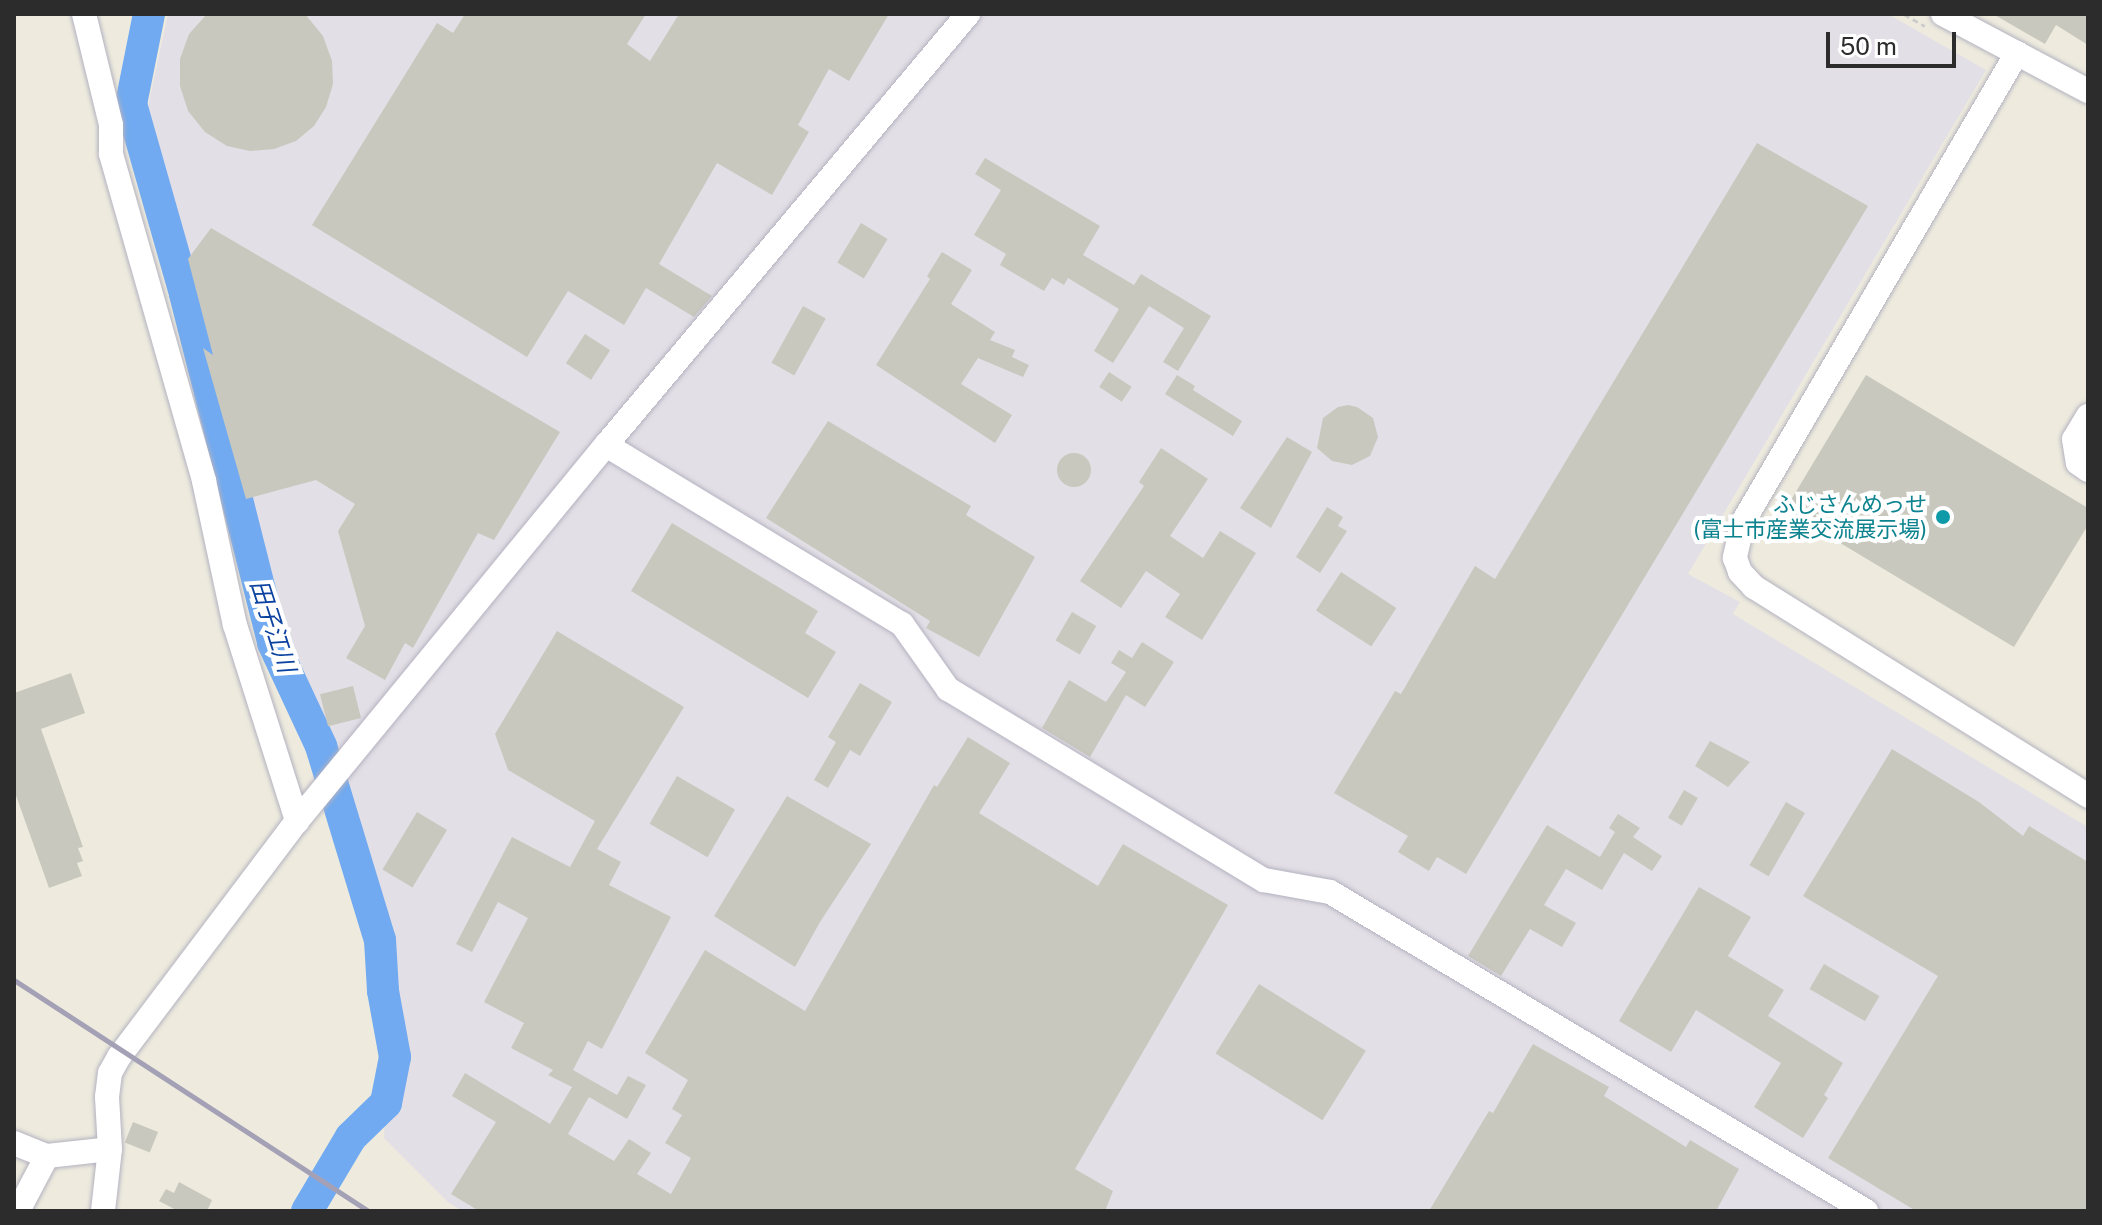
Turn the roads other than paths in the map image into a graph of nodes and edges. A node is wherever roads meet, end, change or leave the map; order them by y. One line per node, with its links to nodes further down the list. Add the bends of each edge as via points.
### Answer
1 (84, 14): 10 (street, via 111,125 111,154 204,481 235,625)
2 (968, 14): 7 (street)
3 (1943, 14): 4 (street)
4 (2017, 53): 5 (street); 9 (street, via 1743,522 1735,558 1754,587)
5 (2088, 91)
6 (2088, 416): 8 (street, via 2074,439 2078,463)
7 (606, 445): 10 (street); 16 (street, via 902,624 948,689 1264,880 1330,892)
8 (2088, 470)
9 (2088, 796)
10 (297, 821): 12 (street, via 110,1073)
11 (14, 1143): 13 (street)
12 (110, 1149): 13 (street); 15 (street)
13 (47, 1156): 14 (street)
14 (18, 1211)
15 (103, 1211)
16 (1866, 1211)

